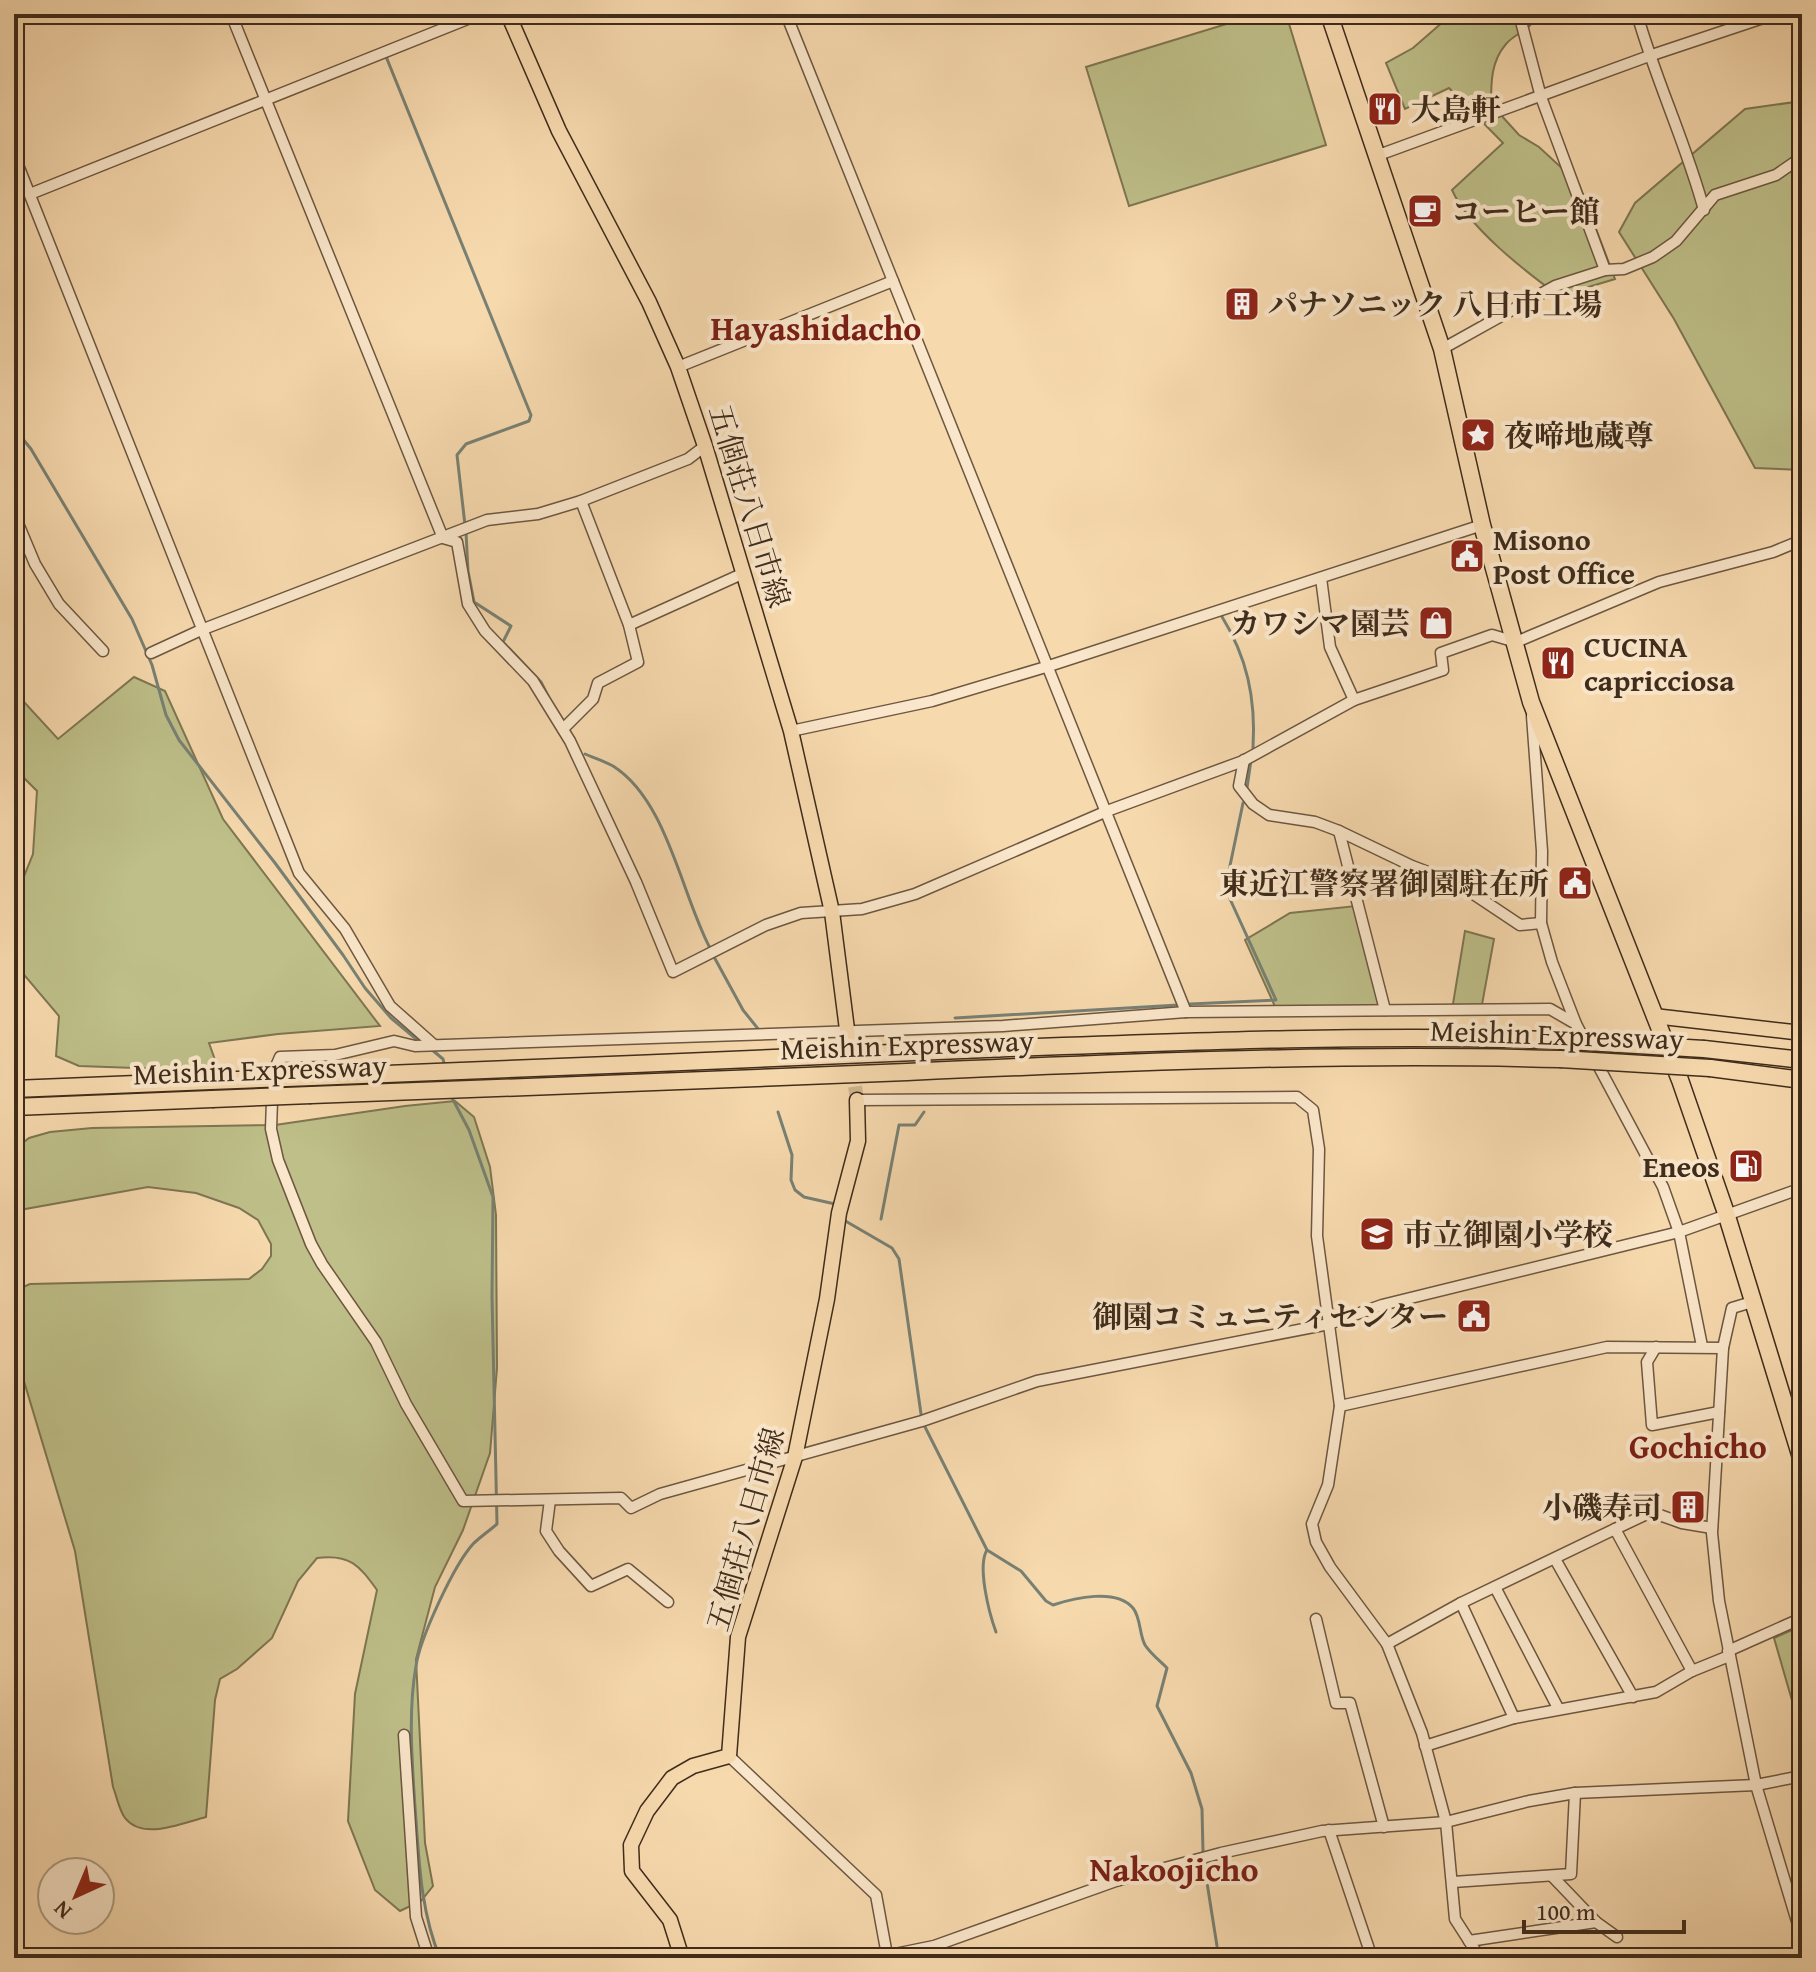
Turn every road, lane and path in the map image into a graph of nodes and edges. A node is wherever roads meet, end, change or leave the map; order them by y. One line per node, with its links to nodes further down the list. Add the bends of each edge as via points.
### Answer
1 (231, 14): 11 (street)
2 (480, 14): 11 (street)
3 (508, 14): 20 (main road, 五個荘八日市線, via 559,131)
4 (786, 14): 18 (street)
5 (1329, 14): 13 (highway)
6 (1519, 14): 10 (street)
7 (1637, 14): 9 (street)
8 (1775, 14): 9 (street)
9 (1649, 56): 10 (street); 16 (street)
10 (1541, 97): 13 (street); 17 (street)
11 (264, 100): 15 (street); 25 (street)
12 (14, 155): 15 (street)
13 (1376, 156): 19 (highway)
14 (1802, 157): 16 (street, via 1776,175 1715,195)
15 (30, 194): 30 (street)
16 (1704, 210): 17 (street, via 1653,257 1624,269)
17 (1605, 270): 19 (street, via 1555,286)
18 (893, 281): 20 (street); 34 (street)
19 (1442, 349): 24 (highway)
20 (678, 367): 21 (main road, 五個荘八日市線)
21 (705, 446): 22 (street, via 688,459); 27 (main road, 五個荘八日市線)
22 (581, 501): 25 (street, via 538,514 487,520); 29 (street)
23 (14, 514): 32 (street, via 59,604)
24 (1482, 525): 28 (street); 31 (highway)
25 (443, 538): 30 (street); 37 (street, via 457,542 468,604 485,631 533,681)
26 (1802, 540): 31 (street, via 1659,582)
27 (744, 573): 29 (street); 38 (main road, 五個荘八日市線)
28 (1321, 578): 34 (street); 35 (street, via 1330,647)
29 (629, 625): 37 (street, via 638,662 598,683 593,699)
30 (201, 630): 33 (street); 50 (street, via 299,873 345,929 390,1006)
31 (1516, 642): 35 (street, via 1492,635 1441,653 1443,670); 36 (highway)
32 (103, 651)
33 (151, 653)
34 (1049, 666): 38 (street, via 932,701); 40 (street)
35 (1354, 700): 39 (street)
36 (1531, 702): 43 (street, via 1542,851); 46 (highway)
37 (563, 729): 42 (street, via 673,972 766,925 801,913)
38 (791, 731): 42 (main road, 五個荘八日市線)
39 (1244, 760): 40 (street); 41 (street, via 1239,786 1253,804 1269,815)
40 (1107, 811): 42 (street, via 915,894); 45 (street)
41 (1339, 831): 43 (street, via 1457,883 1520,925); 44 (street)
42 (832, 912): 48 (main road, 五個荘八日市線)
43 (1541, 923): 47 (street)
44 (1385, 1010): 45 (street); 47 (street, via 1550,1009)
45 (1186, 1012): 48 (street, via 1003,1026)
46 (1654, 1016): 49 (main road); 58 (highway)
47 (1576, 1024): 59 (street, via 1663,1187)
48 (847, 1029): 50 (street); 51 (main road, 五個荘八日市線)
49 (1802, 1033)
50 (432, 1045): 69 (street, via 394,1041 335,1055 280,1057 273,1073 271,1129 278,1160 311,1244 376,1342 463,1501)
51 (849, 1045)
52 (1802, 1060): 54 (highway, Meishin Expressway, bridge, via 1553,1040 1265,1040)
53 (1802, 1080): 56 (highway, Meishin Expressway, bridge, via 1710,1068 1560,1059 1266,1059)
54 (14, 1089)
55 (857, 1100): 61 (street, via 1297,1097 1313,1110 1319,1149 1317,1236); 67 (main road, 五個荘八日市線, via 858,1141 838,1217)
56 (14, 1107)
57 (1802, 1188): 58 (street)
58 (1726, 1213): 59 (street); 60 (highway)
59 (1679, 1232): 61 (street, via 1382,1305); 62 (street)
60 (1752, 1302): 64 (street, via 1732,1308); 68 (highway)
61 (1329, 1324): 65 (street); 67 (street, via 1037,1381)
62 (1702, 1346): 63 (street); 64 (street)
63 (1656, 1347): 65 (street, via 1607,1347); 66 (street, via 1647,1362 1652,1425)
64 (1723, 1348): 66 (street)
65 (1340, 1406): 78 (street, via 1328,1485 1312,1524 1330,1567)
66 (1719, 1412): 70 (street)
67 (795, 1457): 69 (street, via 660,1494 631,1508 621,1498); 86 (main road, 五個荘八日市線, via 738,1637)
68 (1802, 1461)
69 (550, 1500): 74 (street, via 546,1531 591,1586 628,1569)
70 (1712, 1528): 71 (street, via 1651,1512); 79 (street)
71 (1615, 1529): 72 (street); 80 (street)
72 (1555, 1559): 73 (street); 81 (street)
73 (1495, 1587): 75 (street); 82 (street)
74 (668, 1602)
75 (1461, 1603): 78 (street); 83 (street)
76 (1802, 1618): 79 (street)
77 (1316, 1619): 91 (street, via 1336,1703 1350,1703)
78 (1387, 1644): 85 (street)
79 (1729, 1654): 80 (street); 88 (street)
80 (1692, 1671): 81 (street, via 1656,1692)
81 (1633, 1697): 82 (street)
82 (1558, 1708): 83 (street)
83 (1514, 1718): 85 (street)
84 (404, 1735): 100 (street, via 416,1917)
85 (1425, 1746): 90 (street)
86 (729, 1756): 99 (street, via 876,1895); 101 (main road, via 672,1778 647,1811 631,1845 632,1871 670,1920)
87 (1802, 1776): 88 (street)
88 (1756, 1785): 89 (street); 97 (street)
89 (1575, 1793): 90 (street); 93 (street, via 1571,1874)
90 (1446, 1822): 91 (street); 94 (street)
91 (1384, 1827): 92 (street)
92 (1329, 1830): 99 (street, via 1116,1881 934,1946); 103 (street)
93 (1552, 1876): 94 (street); 95 (street)
94 (1453, 1882): 98 (street, via 1455,1919)
95 (1596, 1922): 96 (street); 98 (street)
96 (1617, 1937)
97 (1802, 1938)
98 (1469, 1941): 104 (street)
99 (887, 1955): 102 (street)
100 (429, 1958)
101 (682, 1958)
102 (875, 1958)
103 (1372, 1958)
104 (1480, 1958)

